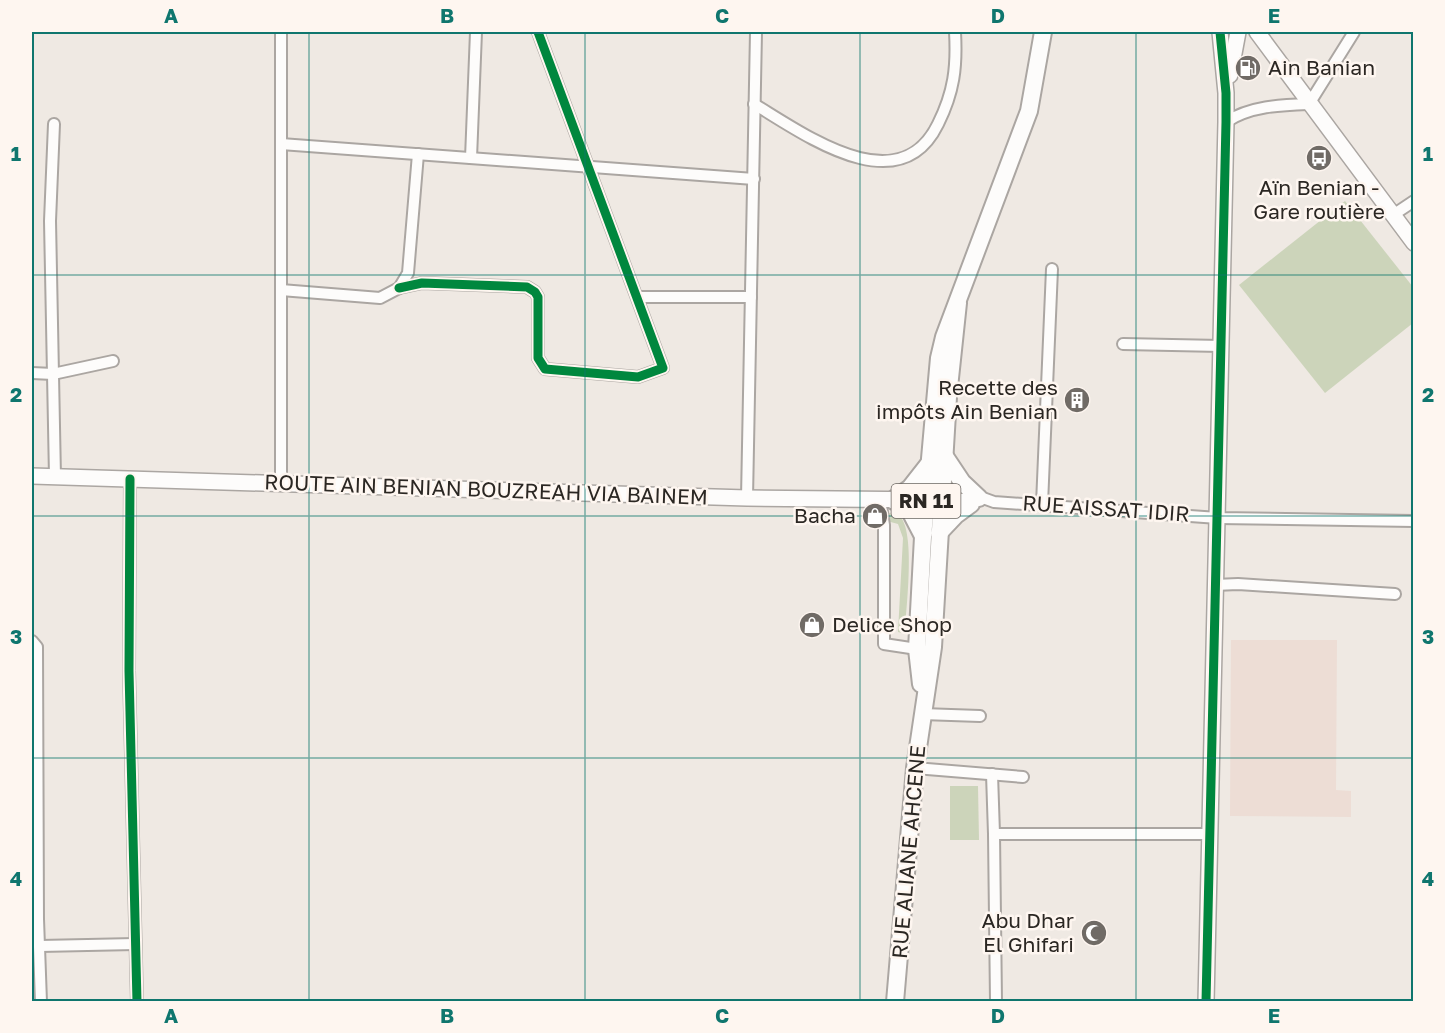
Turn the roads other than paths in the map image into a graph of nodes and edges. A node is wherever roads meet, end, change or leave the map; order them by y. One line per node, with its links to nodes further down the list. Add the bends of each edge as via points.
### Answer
1 (281, 32): 16 (street)
2 (476, 32): 18 (street)
3 (538, 32): 19 (street)
4 (756, 32): 12 (street)
5 (955, 32): 12 (street, via 951,99 930,141 908,157 881,162 847,155 821,145)
6 (1043, 32): 29 (main road, RN 11, via 1029,111)
7 (1220, 32): 11 (main road)
8 (1238, 32): 11 (main road)
9 (1257, 32): 13 (main road)
10 (1354, 32): 13 (street)
11 (1227, 93): 14 (main road)
12 (754, 104): 20 (street)
13 (1309, 104): 14 (street, via 1261,109); 22 (main road)
14 (1226, 122): 31 (main road)
15 (54, 124): 34 (street, via 50,221)
16 (281, 144): 17 (street); 26 (street)
17 (418, 154): 18 (street); 25 (street, via 408,273)
18 (471, 158): 19 (street)
19 (590, 167): 20 (street); 27 (street)
20 (754, 179): 28 (street)
21 (1413, 201): 22 (street)
22 (1393, 215): 23 (main road)
23 (1413, 243)
24 (1052, 269): 45 (street)
25 (399, 288): 26 (street, via 380,297); 27 (street, via 422,284 530,288 539,300 538,358 542,366 551,371 638,377 663,368)
26 (281, 290): 40 (street)
27 (638, 297): 28 (street)
28 (751, 297): 41 (street)
29 (958, 303): 35 (main road, RUE ALIANE AHCENE / RN 11); 36 (main road, RUE ALIANE AHCENE / RN 11, via 939,358)
30 (1123, 344): 31 (street)
31 (1221, 346): 46 (main road)
32 (113, 361): 34 (street)
33 (32, 373): 34 (street)
34 (53, 374): 38 (street)
35 (944, 454): 43 (main road, RUE ALIANE AHCENE / RN 11); 44 (main road)
36 (929, 464): 42 (main road, via 910,488); 43 (main road, RUE ALIANE AHCENE / RN 11)
37 (32, 476): 38 (main road, ROUTE AIN BENIAN BOUZREAH VIA BAINEM)
38 (55, 477): 39 (main road, ROUTE AIN BENIAN BOUZREAH VIA BAINEM)
39 (130, 479): 40 (main road, ROUTE AIN BENIAN BOUZREAH VIA BAINEM); 62 (street, via 129,671)
40 (281, 484): 41 (main road, ROUTE AIN BENIAN BOUZREAH VIA BAINEM)
41 (747, 498): 42 (main road, ROUTE AIN BENIAN BOUZREAH VIA BAINEM)
42 (886, 500): 43 (main road, ROUTE AIN BENIAN BOUZREAH VIA BAINEM); 48 (main road, via 916,518); 52 (street, via 884,644)
43 (933, 500): 44 (street, RUE AISSAT IDIR); 48 (main road, RUE ALIANE AHCENE / RN 11)
44 (981, 502): 45 (street, RUE AISSAT IDIR); 48 (main road, via 956,514)
45 (1042, 504): 46 (street, RUE AISSAT IDIR)
46 (1218, 518): 47 (street, RUE AISSAT IDIR); 49 (main road)
47 (1413, 521)
48 (931, 535): 52 (main road, RUE ALIANE AHCENE / RN 11); 53 (main road, RUE ALIANE AHCENE / RN 11, via 933,647)
49 (1215, 585): 50 (street); 60 (main road)
50 (1395, 594)
51 (32, 640): 58 (street, via 37,647)
52 (917, 649): 53 (main road, RUE ALIANE AHCENE / RN 11)
53 (923, 709): 54 (street); 55 (main road, RUE ALIANE AHCENE / RN 11)
54 (980, 716)
55 (915, 768): 56 (street); 66 (main road, RUE ALIANE AHCENE / RN 11)
56 (992, 774): 57 (street); 59 (street)
57 (1023, 777)
58 (34, 797): 61 (street)
59 (994, 834): 60 (street); 67 (street)
60 (1209, 834): 68 (main road)
61 (35, 919): 63 (street)
62 (135, 944): 63 (street); 65 (street)
63 (39, 946): 64 (street)
64 (41, 1002)
65 (136, 1002)
66 (896, 1002)
67 (996, 1002)
68 (1206, 1002)

